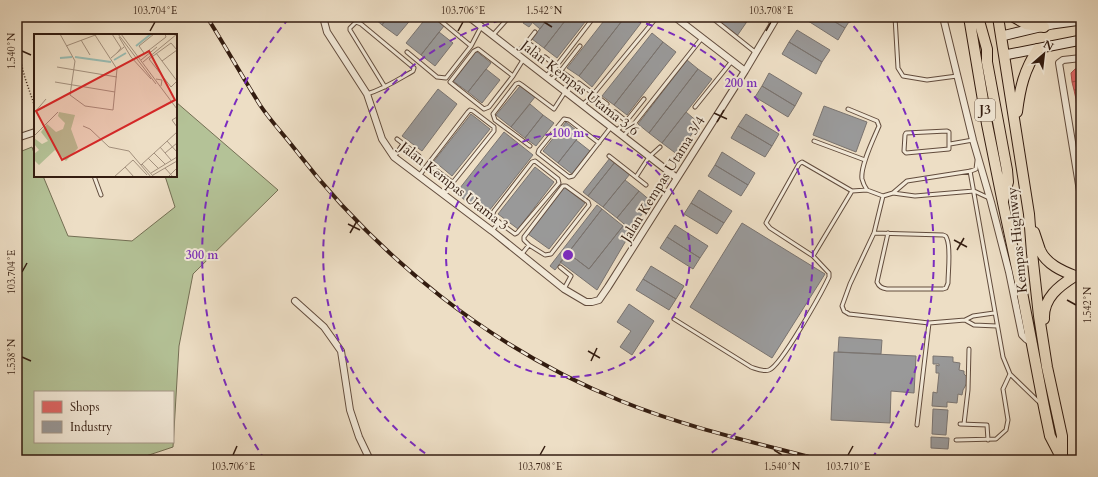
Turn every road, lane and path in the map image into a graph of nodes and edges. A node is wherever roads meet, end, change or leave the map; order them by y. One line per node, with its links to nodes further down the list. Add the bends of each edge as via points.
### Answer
1 (323, 17): 51 (street, Jalan Kempas Utama 3, via 326,32)
2 (436, 17): 27 (lane)
3 (469, 17): 20 (street, Jalan Kempas Utama 3/6)
4 (509, 17): 22 (lane)
5 (594, 17): 41 (lane)
6 (657, 17): 52 (lane)
7 (675, 17): 24 (street)
8 (711, 17): 33 (lane)
9 (766, 17): 19 (lane)
10 (777, 17): 19 (street, Jalan Kempas Utama 3/4)
11 (895, 17): 45 (lane, via 898,68 903,76 927,80)
12 (943, 17): 45 (street, Kempas Highway)
13 (969, 17): 97 (main road, Kempas Highway / J3)
14 (978, 17): 29 (main road)
15 (998, 17): 23 (main road, Kempas Highway / J3)
16 (1014, 17): 18 (main road, via 1026,24)
17 (1081, 20): 18 (main road)
18 (1049, 23): 23 (main road)
19 (774, 24): 33 (street, Jalan Kempas Utama 3/4)
20 (482, 27): 22 (street, Jalan Kempas Utama 3/6); 27 (lane)
21 (535, 32): 26 (lane)
22 (493, 35): 34 (street, Jalan Kempas Utama 3/6)
23 (1002, 36): 29 (main road); 35 (main road, Kempas Highway / J3)
24 (702, 38): 40 (street); 65 (lane)
25 (1081, 40): 30 (main road)
26 (527, 42): 31 (lane); 34 (lane)
27 (471, 46): 32 (lane, via 446,78 437,77)
28 (580, 46): 42 (lane)
29 (988, 49): 35 (main road); 97 (main road, via 987,62 1008,182)
30 (1038, 49): 35 (main road); 61 (main road, via 1024,75)
31 (538, 50)
32 (407, 52)
33 (755, 52): 43 (street, Jalan Kempas Utama 3/4)
34 (516, 53): 39 (street, Jalan Kempas Utama 3/6)
35 (1005, 55): 61 (main road, Kempas Highway / J3)
36 (545, 57): 41 (lane)
37 (20, 58): 54 (path)
38 (1081, 58): 75 (street, via 1063,60 1059,63)
39 (523, 60): 44 (lane); 46 (street, Jalan Kempas Utama 3/6)
40 (732, 61): 43 (street); 57 (lane)
41 (556, 66): 46 (lane)
42 (561, 71): 46 (lane); 47 (lane)
43 (745, 72): 87 (street, Jalan Kempas Utama 3/4)
44 (513, 76): 44 (lane, via 487,109 450,82 478,49)
45 (957, 76): 68 (street, Kempas Highway)
46 (548, 78): 50 (street, Jalan Kempas Utama 3/6)
47 (572, 79)
48 (579, 83): 52 (lane)
49 (385, 87): 49 (lane, via 414,68 356,22 350,30); 51 (lane)
50 (565, 92): 56 (street, Jalan Kempas Utama 3/6); 73 (lane, via 554,109 522,84 516,84 493,114 495,120)
51 (367, 94): 79 (street, Jalan Kempas Utama 3, via 382,139)
52 (593, 94): 55 (lane); 56 (lane)
53 (644, 99): 60 (lane)
54 (34, 104)
55 (606, 104)
56 (582, 105): 62 (street, Jalan Kempas Utama 3/6)
57 (695, 107)
58 (848, 109): 81 (lane, via 879,123)
59 (615, 112): 60 (lane)
60 (626, 121): 63 (lane)
61 (1016, 123): 98 (main road, Kempas Highway / J3)
62 (611, 126): 63 (street, Jalan Kempas Utama 3/6); 70 (lane)
63 (616, 131): 65 (street, Jalan Kempas Utama 3/6)
64 (34, 132): 66 (street)
65 (622, 136): 80 (street, Jalan Kempas Utama 3/6)
66 (17, 138)
67 (397, 139): 71 (lane)
68 (973, 140): 72 (lane); 76 (street, Kempas Highway)
69 (814, 141): 81 (lane)
70 (599, 143): 70 (lane, via 571,177 538,153 564,119 569,120)
71 (403, 144): 77 (lane); 79 (lane)
72 (950, 144): 72 (lane, via 948,149 906,153 904,151 906,133 947,131)
73 (530, 146)
74 (660, 147): 80 (lane)
75 (1078, 152): 95 (street)
76 (977, 155): 83 (lane, via 976,169); 96 (street, Kempas Highway)
77 (419, 156)
78 (609, 156): 86 (lane)
79 (394, 157): 84 (street, Jalan Kempas Utama 3)
80 (649, 157): 86 (lane); 87 (street, Jalan Kempas Utama 3/6)
81 (865, 160): 89 (lane, via 862,178)
82 (428, 164): 82 (lane, via 454,181 494,131 494,127 470,110); 84 (lane)
83 (970, 171): 91 (lane); 92 (lane, via 907,181)
84 (419, 176): 100 (street, Jalan Kempas Utama 3)
85 (94, 177): 93 (lane)
86 (636, 177): 88 (lane)
87 (677, 178): 110 (street, Jalan Kempas Utama 3/4, via 599,300)
88 (646, 185)
89 (867, 190): 90 (lane); 94 (lane)
90 (852, 191): 105 (lane); 105 (lane, via 809,165 802,162 799,164 766,223)
91 (974, 191): 92 (lane, via 915,196); 96 (lane, via 984,195); 111 (lane)
92 (893, 193): 94 (lane)
93 (101, 195)
94 (883, 196): 101 (lane)
95 (1081, 197)
96 (991, 202): 116 (street, Kempas Highway, via 1022,335)
97 (1003, 203): 116 (main road, Kempas Highway / J3)
98 (1029, 214): 107 (main road, via 1045,257 1058,269); 118 (main road, Kempas Highway / J3, via 1036,292)
99 (499, 222): 99 (lane, via 517,234 559,183 558,178 535,161 532,162 494,211 492,216); 100 (lane)
100 (492, 231): 104 (street, Jalan Kempas Utama 3)
101 (874, 233): 102 (lane); 114 (lane, via 850,284 842,306 844,311 849,314)
102 (888, 233): 102 (lane, via 946,236 946,288 879,286 877,282)
103 (529, 245): 103 (lane, via 545,255 551,254 589,205 588,202 563,186 524,237); 104 (lane)
104 (521, 255): 108 (street, Jalan Kempas Utama 3)
105 (813, 256): 112 (lane, via 829,273 829,277 803,324 770,370 762,371 752,367)
106 (560, 266): 108 (lane, via 571,276)
107 (1078, 276): 118 (main road, via 1056,290 1045,305)
108 (564, 289): 110 (street, Jalan Kempas Utama 3)
109 (295, 301): 126 (street, via 324,328 341,351 350,410)
110 (586, 302)
111 (994, 313): 113 (lane, via 972,316); 115 (lane)
112 (674, 319)
113 (965, 320): 114 (lane); 115 (lane, via 974,325)
114 (929, 323): 123 (lane)
115 (997, 326): 119 (lane, via 1003,357)
116 (1032, 343): 120 (main road, Kempas Highway / J3)
117 (969, 349): 122 (lane)
118 (1047, 367): 127 (main road, Kempas Highway / J3, via 1062,436)
119 (1010, 374): 120 (lane); 125 (lane, via 1002,389 1008,420 1006,430 996,439)
120 (1044, 407): 127 (main road, Kempas Highway / J3, via 1050,436)
121 (960, 424): 122 (lane)
122 (964, 424): 125 (lane, via 987,425)
123 (917, 425)
124 (956, 440): 125 (lane)
125 (988, 440)
126 (370, 460)
127 (1062, 460)

